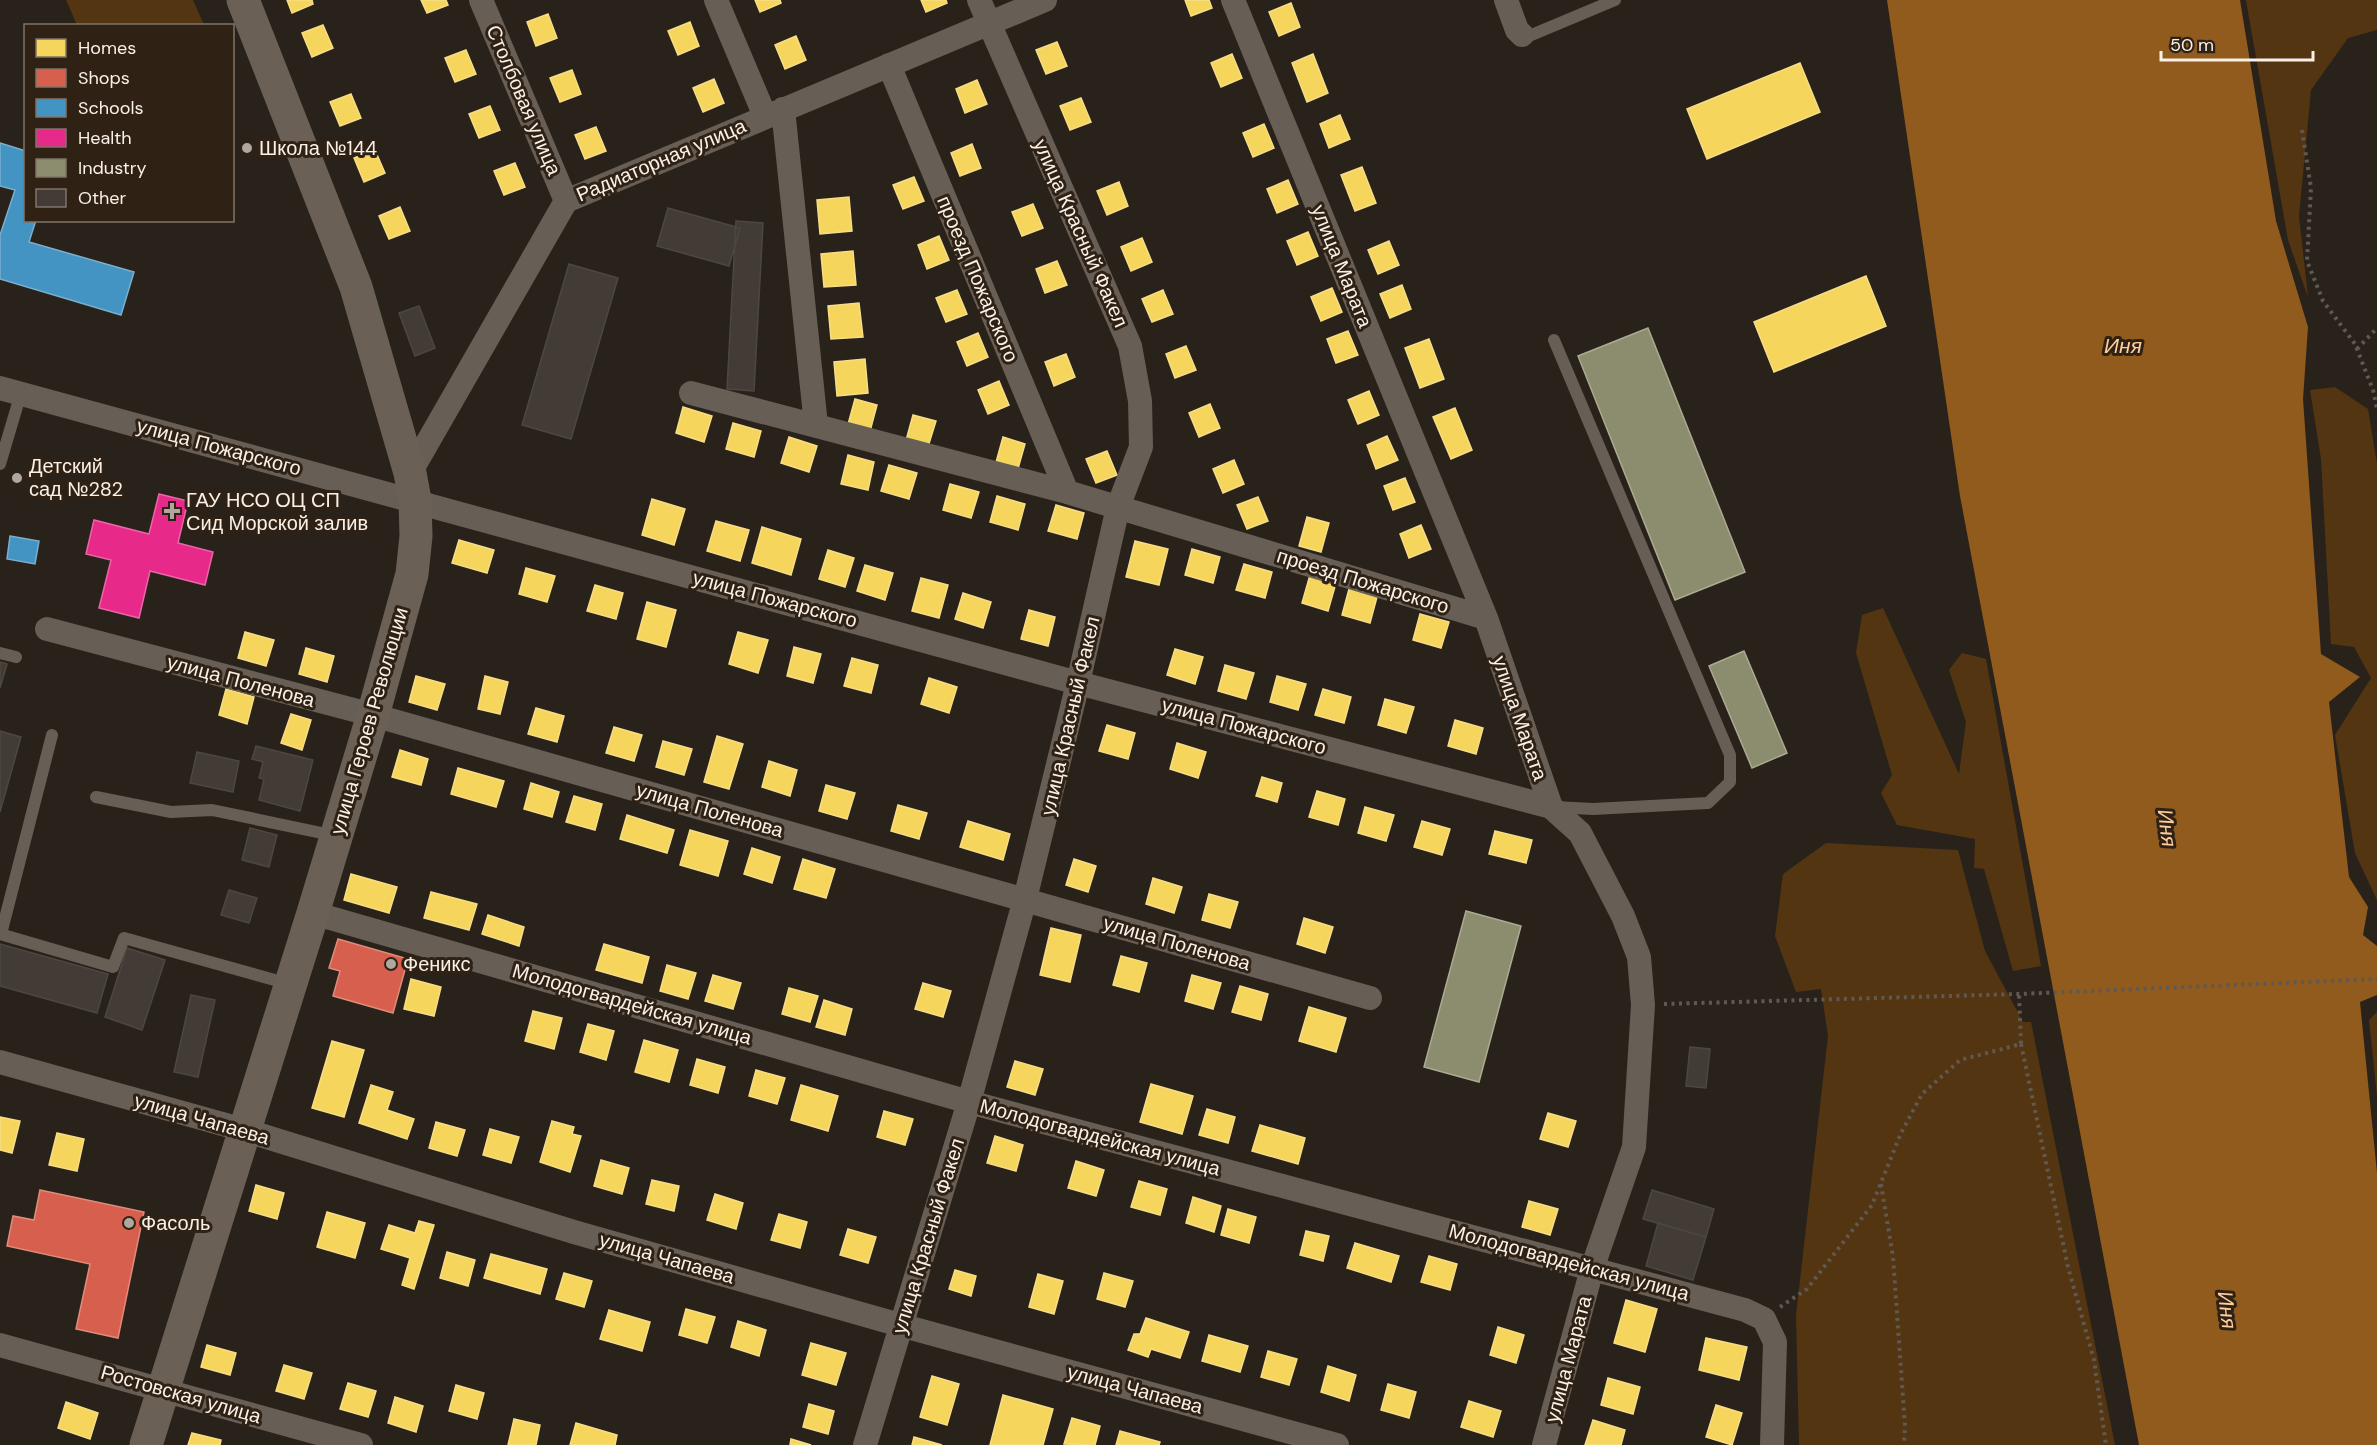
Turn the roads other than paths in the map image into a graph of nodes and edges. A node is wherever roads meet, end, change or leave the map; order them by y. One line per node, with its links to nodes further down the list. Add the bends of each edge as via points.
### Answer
1 (243, 0): 19 (street, улица Героев Революции, via 356,287)
2 (482, 0): 13 (street, Столбовая улица)
3 (716, 0): 12 (street)
4 (979, 0): 9 (street, улица Красный Факел)
5 (1045, 0): 9 (street, Радиаторная улица)
6 (1233, 0): 22 (street, улица Марата)
7 (1506, 0): 10 (street)
8 (1615, 0): 10 (lane, via 1529,36)
9 (990, 24): 11 (street, Радиаторная улица); 21 (street, улица Красный Факел, via 1130,346 1140,401 1142,447)
10 (1522, 35)
11 (889, 65): 12 (street, Радиаторная улица); 20 (street, проезд Пожарского)
12 (774, 112): 13 (street, Радиаторная улица); 17 (street)
13 (566, 201): 19 (street, Радиаторная улица)
14 (1554, 340): 30 (lane, via 1730,755 1730,782 1708,803 1593,809)
15 (10, 390): 18 (lane); 19 (street, улица Пожарского)
16 (691, 393): 17 (street, проезд Пожарского)
17 (816, 425): 20 (street, проезд Пожарского)
18 (0, 464)
19 (412, 486): 26 (street, улица Пожарского); 27 (street, улица Героев Революции, via 416,536 412,574)
20 (1067, 492): 21 (street, проезд Пожарского)
21 (1118, 507): 22 (street, проезд Пожарского); 26 (street, улица Красный Факел)
22 (1486, 618): 30 (street, улица Марата)
23 (47, 629): 27 (street, улица Поленова)
24 (0, 653): 25 (lane)
25 (16, 657)
26 (1078, 683): 30 (street, улица Пожарского); 32 (street, улица Красный Факел)
27 (373, 715): 31 (street, улица Героев Революции); 32 (street, улица Поленова)
28 (52, 735): 34 (lane)
29 (96, 797): 31 (lane, via 171,812 212,810)
30 (1551, 807): 40 (street, улица Марата, via 1580,833 1640,957 1643,1005 1634,1147)
31 (336, 836): 33 (street, улица Героев Революции)
32 (1025, 899): 36 (street, улица Поленова); 38 (street, улица Красный Факел)
33 (313, 913): 35 (street, улица Героев Революции); 38 (street, Молодогвардейская улица)
34 (1, 934): 35 (lane, via 113,967 124,939)
35 (291, 984): 39 (street, улица Героев Революции)
36 (1370, 998)
37 (0, 1062): 39 (street, улица Чапаева)
38 (969, 1102): 40 (street, Молодогвардейская улица); 41 (street, улица Красный Факел)
39 (244, 1130): 41 (street, улица Чапаева, via 574,1232); 43 (street, улица Героев Революции)
40 (1592, 1269): 48 (street, улица Марата); 49 (street, Молодогвардейская улица, via 1745,1310 1764,1319 1775,1342)
41 (900, 1325): 46 (street, улица Красный Факел); 47 (street, улица Чапаева)
42 (0, 1345): 43 (street, Ростовская улица)
43 (163, 1388): 44 (street, улица Героев Революции); 45 (street, Ростовская улица)
44 (146, 1445)
45 (361, 1445)
46 (865, 1445)
47 (1337, 1445)
48 (1544, 1445)
49 (1772, 1445)

